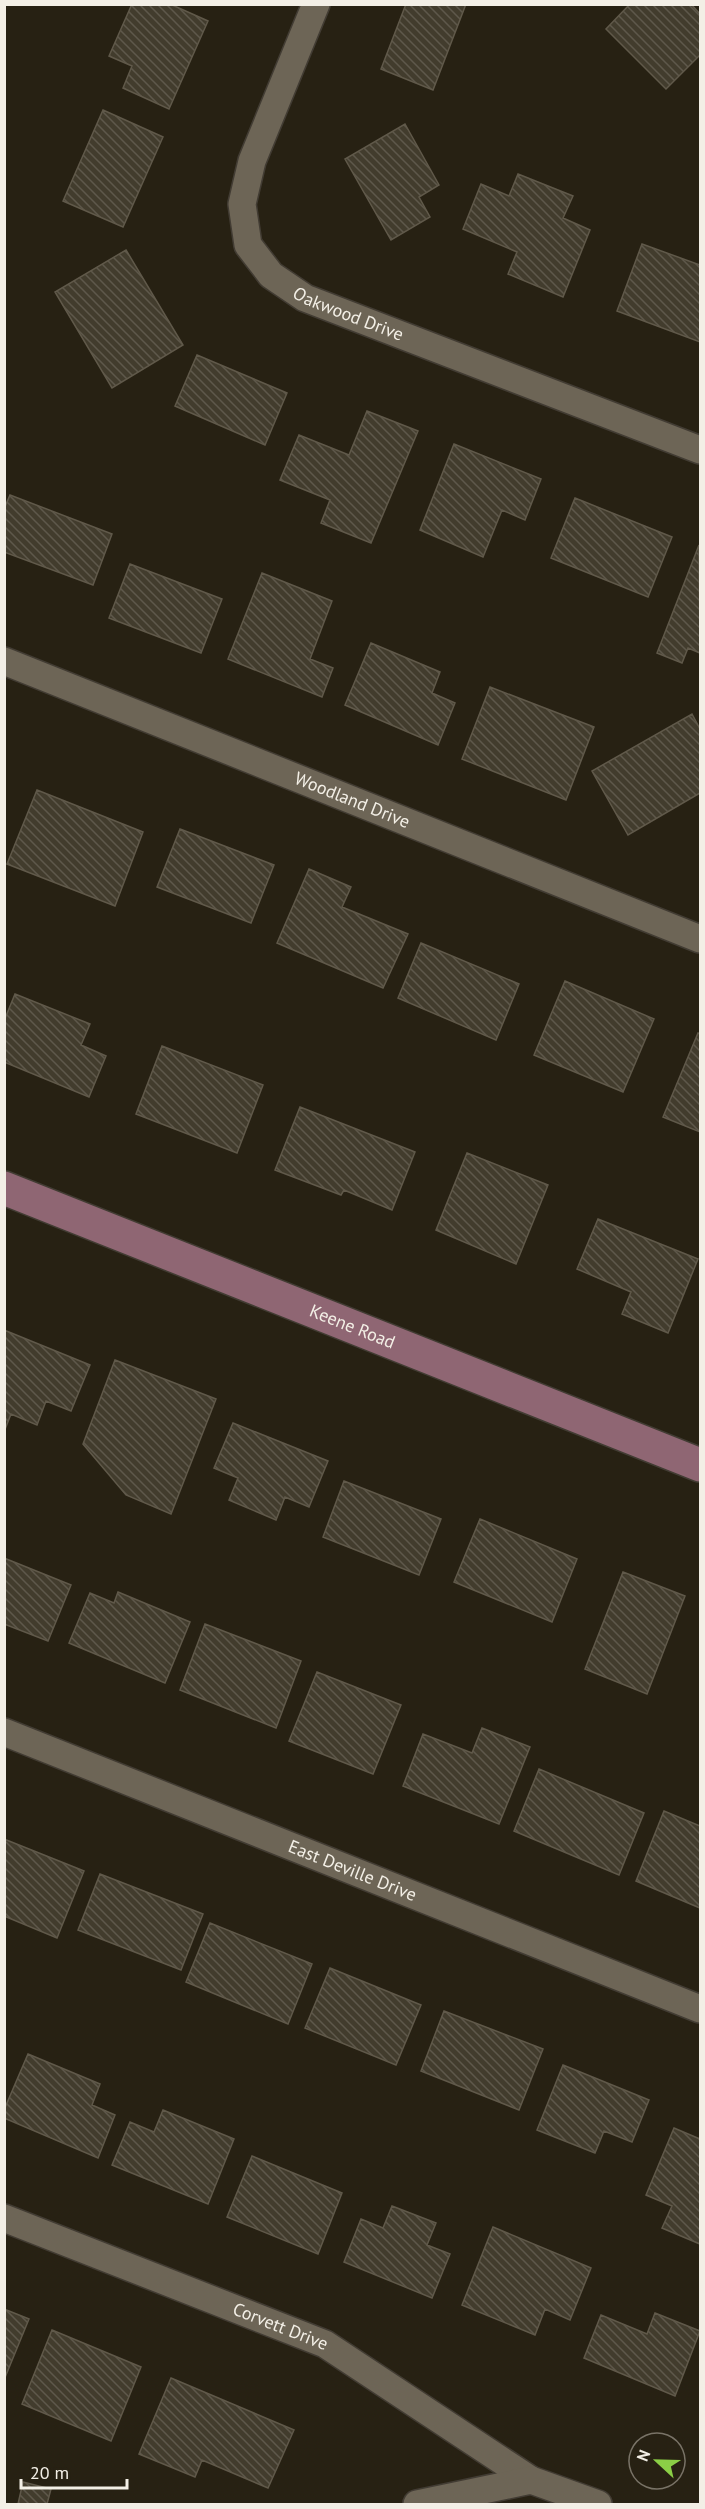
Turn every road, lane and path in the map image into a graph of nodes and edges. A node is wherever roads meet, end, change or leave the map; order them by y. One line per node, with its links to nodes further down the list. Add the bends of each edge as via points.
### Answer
1 (316, 4): 2 (street, Oakwood Drive, via 252,161 242,204 248,245 271,275 305,298)
2 (700, 450)
3 (4, 661): 4 (street, Woodland Drive)
4 (700, 939)
5 (4, 1188): 6 (main road, Keene Road)
6 (700, 1466)
7 (4, 1732): 8 (street, East Deville Drive)
8 (700, 2009)
9 (4, 2218): 10 (street, Corvett Drive, via 326,2344)
10 (531, 2480): 11 (street); 12 (street, Corvett Drive)
11 (417, 2505)
12 (598, 2505)

